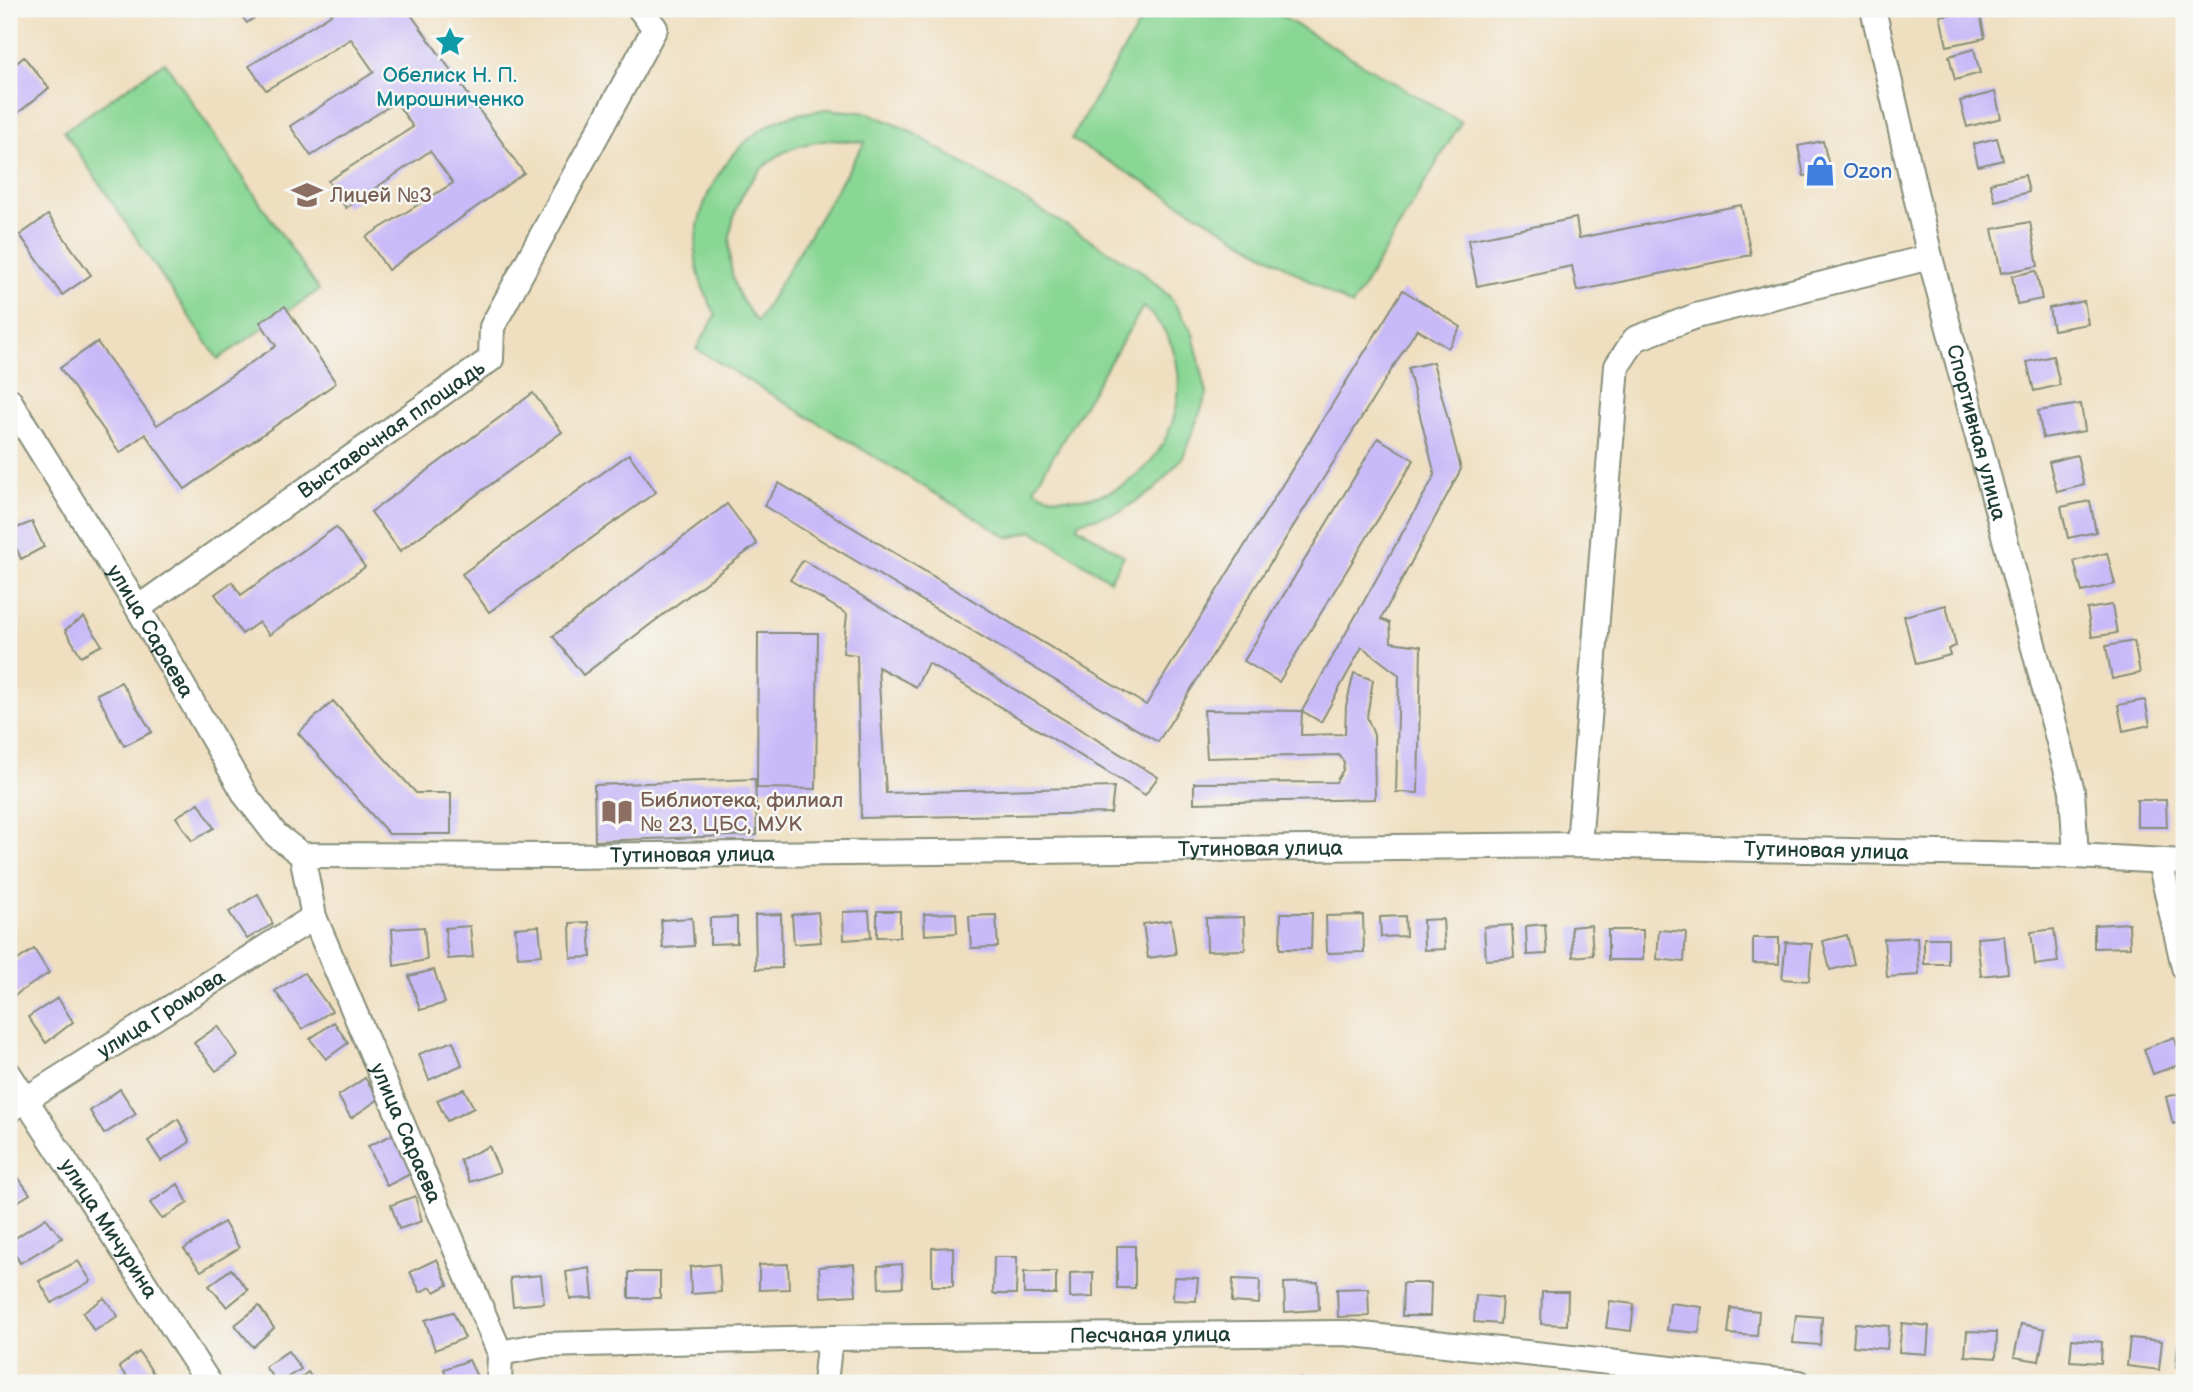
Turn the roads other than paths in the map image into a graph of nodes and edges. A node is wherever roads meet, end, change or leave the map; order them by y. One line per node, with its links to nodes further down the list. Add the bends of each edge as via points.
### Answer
1 (639, 9): 3 (street, Выставочная площадь)
2 (1872, 9): 4 (street, Спортивная улица)
3 (660, 18): 6 (street, Выставочная площадь, via 492,327 491,359)
4 (1930, 257): 7 (street, via 1696,316 1635,339 1616,366); 9 (street, Спортивная улица, via 2072,791)
5 (9, 400): 6 (street, улица Сараева)
6 (138, 608): 8 (street, улица Сараева, via 246,796 276,835)
7 (1578, 845): 8 (street, Тутиновая улица); 9 (street, Тутиновая улица)
8 (302, 855): 11 (street, улица Сараева)
9 (2076, 856): 10 (street, Тутиновая улица)
10 (2172, 862): 12 (street)
11 (314, 917): 14 (street, улица Громова); 16 (street, улица Сараева)
12 (2184, 967)
13 (9, 1074): 14 (street, улица Мичурина)
14 (18, 1105): 17 (street, улица Мичурина)
15 (830, 1338): 16 (street, Песчаная улица, via 543,1345); 19 (street); 20 (street, Песчаная улица, via 1345,1333)
16 (500, 1353): 18 (street)
17 (209, 1383)
18 (499, 1383)
19 (825, 1383)
20 (1799, 1383)

